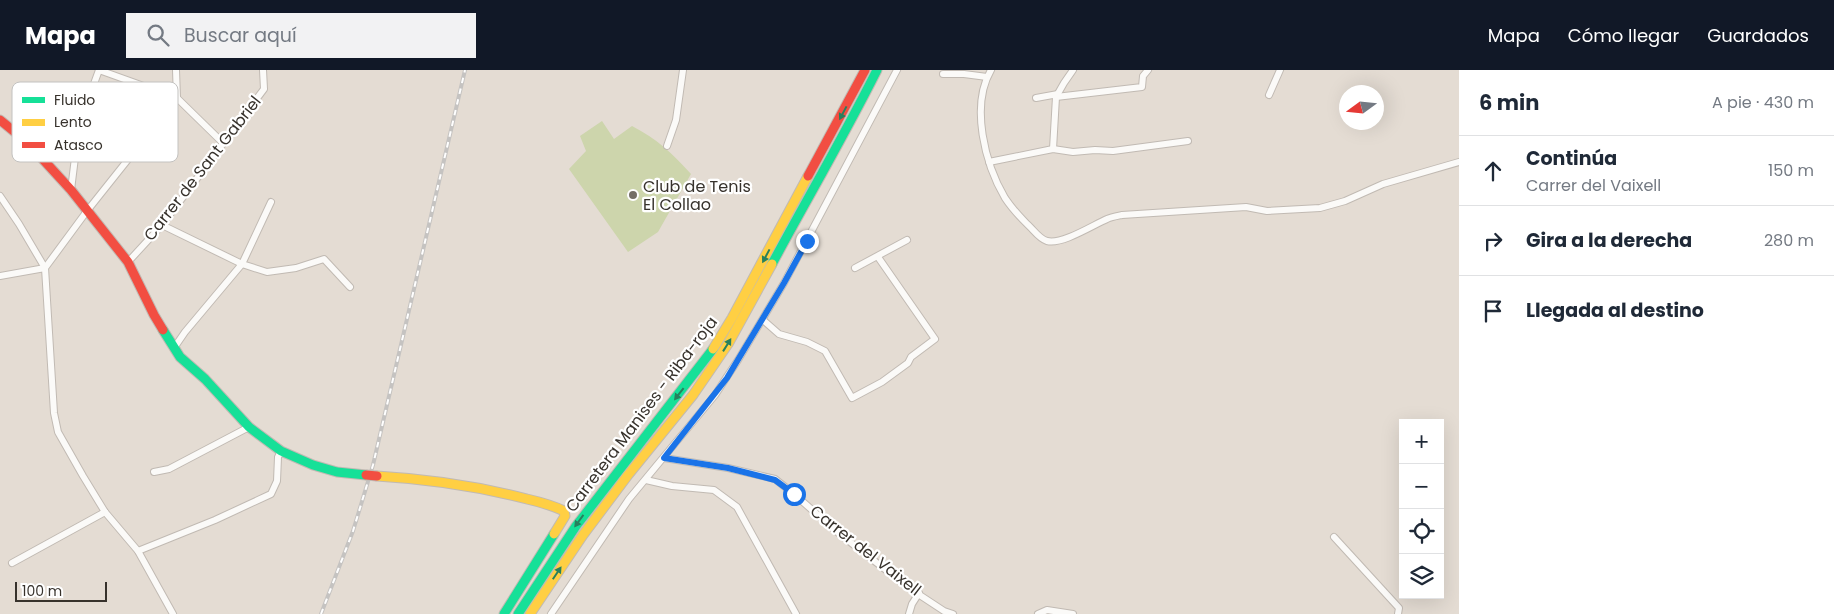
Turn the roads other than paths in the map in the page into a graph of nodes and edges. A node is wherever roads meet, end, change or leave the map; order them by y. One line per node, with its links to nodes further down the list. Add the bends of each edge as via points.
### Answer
1 (99, 70): 13 (street); 14 (street)
2 (263, 70): 22 (street, Carrer de Sant Gabriel, via 264,89)
3 (683, 70): 23 (street, via 676,120)
4 (865, 70): 57 (main road, Carretera Manises - Riba-roja, one-way to 57, via 754,279 708,356 576,526)
5 (877, 70): 58 (main road, Carretera Manises - Riba-roja, one-way to 5, via 583,535 694,395 728,344)
6 (897, 70): 43 (street)
7 (991, 70): 12 (street)
8 (1073, 70): 16 (street)
9 (1148, 70): 16 (street, via 1143,76 1142,87)
10 (1280, 70): 15 (street)
11 (943, 74): 12 (street)
12 (987, 77): 28 (street, via 980,122)
13 (95, 82)
14 (132, 82)
15 (1268, 95)
16 (1057, 96): 17 (street); 24 (street)
17 (1036, 98)
18 (178, 99): 22 (street)
19 (0, 120): 20 (main road)
20 (12, 130)
21 (1188, 141): 24 (street, via 1113,151)
22 (223, 143): 34 (street, Carrer de Sant Gabriel)
23 (667, 146)
24 (1053, 149): 28 (street)
25 (45, 162): 30 (main road)
26 (74, 162): 30 (street)
27 (126, 162): 33 (street)
28 (989, 162): 29 (street, via 1005,198 1042,239 1049,242 1059,242 1122,215 1246,207 1268,211 1320,208 1383,184)
29 (1459, 162)
30 (71, 190): 33 (main road)
31 (0, 196): 39 (street)
32 (271, 202): 38 (street)
33 (87, 211): 37 (main road); 39 (street)
34 (162, 225): 37 (street, Carrer de Sant Gabriel); 38 (street)
35 (907, 240): 36 (street)
36 (878, 257): 40 (street); 43 (street, via 935,339 871,390 852,398 825,351 780,334)
37 (128, 262): 44 (main road)
38 (242, 264): 42 (street, via 267,272 296,268 324,259); 44 (street)
39 (45, 268): 41 (street); 50 (street, via 58,432)
40 (855, 268)
41 (0, 276)
42 (350, 287)
43 (763, 320): 47 (street, via 715,395)
44 (174, 348): 45 (main road)
45 (249, 428): 46 (main road); 48 (street, via 169,469)
46 (282, 451): 52 (street, via 278,457 277,481 271,494); 56 (main road, bridge, via 337,472 466,484 511,493 564,512 566,516 562,524)
47 (664, 458): 49 (street); 54 (street, Carrer del Vaixell, via 728,468 775,480)
48 (154, 472)
49 (646, 480): 59 (street, via 624,506); 60 (street, via 714,490 737,507)
50 (105, 512): 52 (street); 53 (street)
51 (1334, 537): 65 (street, via 1399,608)
52 (138, 551): 55 (street)
53 (12, 563)
54 (919, 593): 61 (street); 62 (street, Carrer del Vaixell)
55 (173, 614)
56 (504, 614)
57 (518, 614)
58 (530, 614)
59 (551, 614)
60 (796, 614)
61 (909, 614)
62 (952, 614)
63 (1038, 614): 64 (street, via 1047,610)
64 (1073, 614)
65 (1398, 614)

